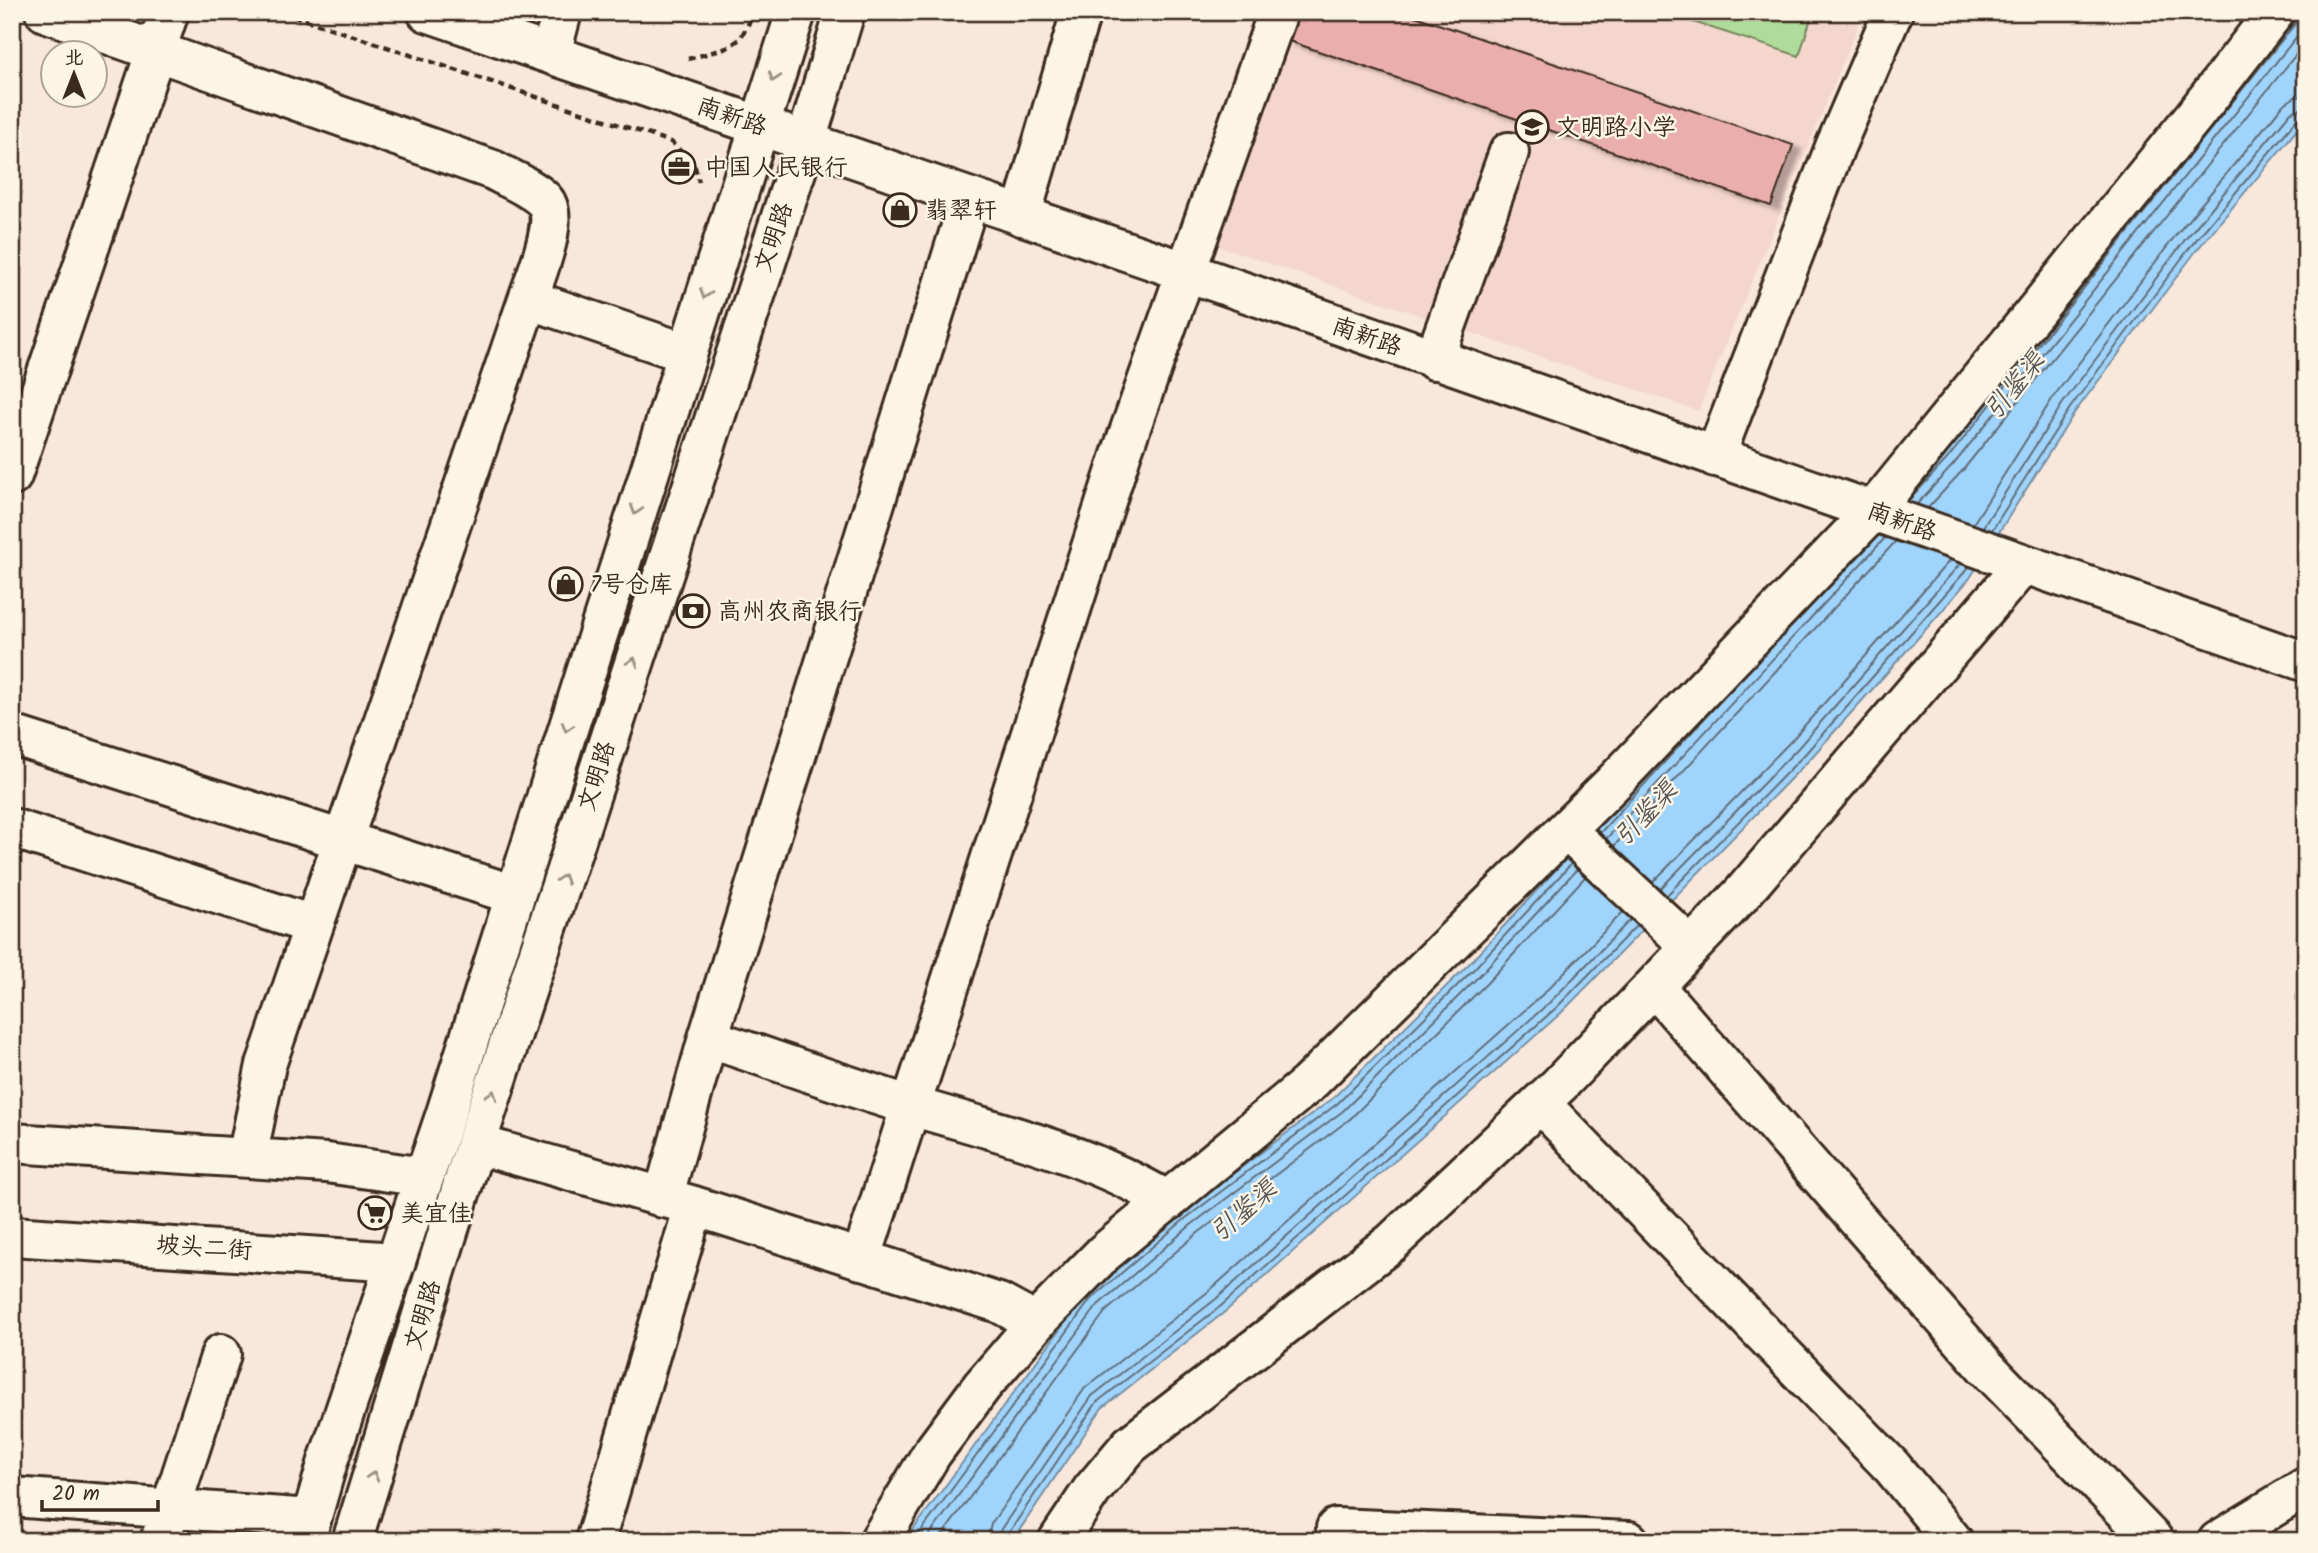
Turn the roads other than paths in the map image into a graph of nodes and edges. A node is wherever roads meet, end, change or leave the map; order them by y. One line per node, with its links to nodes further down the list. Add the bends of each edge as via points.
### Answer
1 (45, 12): 11 (street)
2 (169, 12): 11 (street)
3 (426, 12): 12 (street, 南新路)
4 (562, 12): 12 (street)
5 (796, 12): 13 (street, 文明路, one-way to 13)
6 (845, 12): 14 (street, 文明路)
7 (1081, 12): 17 (street)
8 (1278, 12): 18 (street)
9 (1893, 12): 22 (street, via 1835,147)
10 (2275, 12): 24 (street)
11 (156, 51): 19 (street, via 493,170 537,194 547,204 550,231); 23 (street)
12 (551, 53): 13 (street, 南新路)
13 (758, 125): 14 (street, 南新路); 20 (street, 文明路, one-way to 20)
14 (806, 141): 16 (street, 南新路); 39 (street, 文明路, one-way to 14)
15 (1509, 152): 21 (street)
16 (970, 198): 17 (street, 南新路); 35 (street)
17 (1021, 216): 18 (street, 南新路)
18 (1187, 272): 21 (street, 南新路); 37 (street, via 1121,455)
19 (528, 299): 20 (street); 30 (street)
20 (686, 353): 31 (street, 文明路, one-way to 31)
21 (1434, 360): 22 (street, 南新路)
22 (1715, 457): 24 (street, 南新路)
23 (12, 476)
24 (1887, 515): 25 (street, 南新路); 29 (street)
25 (2014, 562): 26 (street, 南新路); 33 (street, via 1875,742)
26 (2306, 662)
27 (12, 735): 30 (street)
28 (12, 828): 32 (street)
29 (1576, 839): 33 (street); 42 (street, via 1307,1085)
30 (342, 841): 31 (street); 32 (street)
31 (515, 895): 41 (street, 文明路)
32 (313, 925): 40 (street, via 266,1065)
33 (1681, 938): 34 (street)
34 (1654, 986): 36 (street); 60 (street, via 1985,1366)
35 (708, 1038): 37 (street); 43 (street)
36 (1540, 1103): 57 (street, via 1391,1243 1130,1445); 59 (street, via 1892,1467)
37 (911, 1105): 42 (street, via 1065,1151 1127,1177); 45 (street)
38 (12, 1143): 40 (street)
39 (476, 1144): 43 (street); 54 (street, 文明路, one-way to 39)
40 (247, 1158): 41 (street, via 327,1163)
41 (424, 1177): 46 (street, 文明路)
42 (1168, 1201): 47 (street, via 1104,1254)
43 (678, 1202): 45 (street); 55 (street)
44 (12, 1236): 46 (street, 坡头二街)
45 (861, 1260): 47 (street, via 999,1303)
46 (396, 1262): 53 (street, 文明路)
47 (1036, 1323): 56 (street, via 932,1453)
48 (221, 1354): 51 (street)
49 (2306, 1487): 61 (street)
50 (12, 1497): 51 (street)
51 (166, 1524): 53 (street)
52 (1336, 1528): 58 (street)
53 (308, 1530)
54 (352, 1541)
55 (595, 1541)
56 (879, 1541)
57 (1058, 1541)
58 (1629, 1541)
59 (1953, 1541)
60 (2154, 1541)
61 (2218, 1541)

